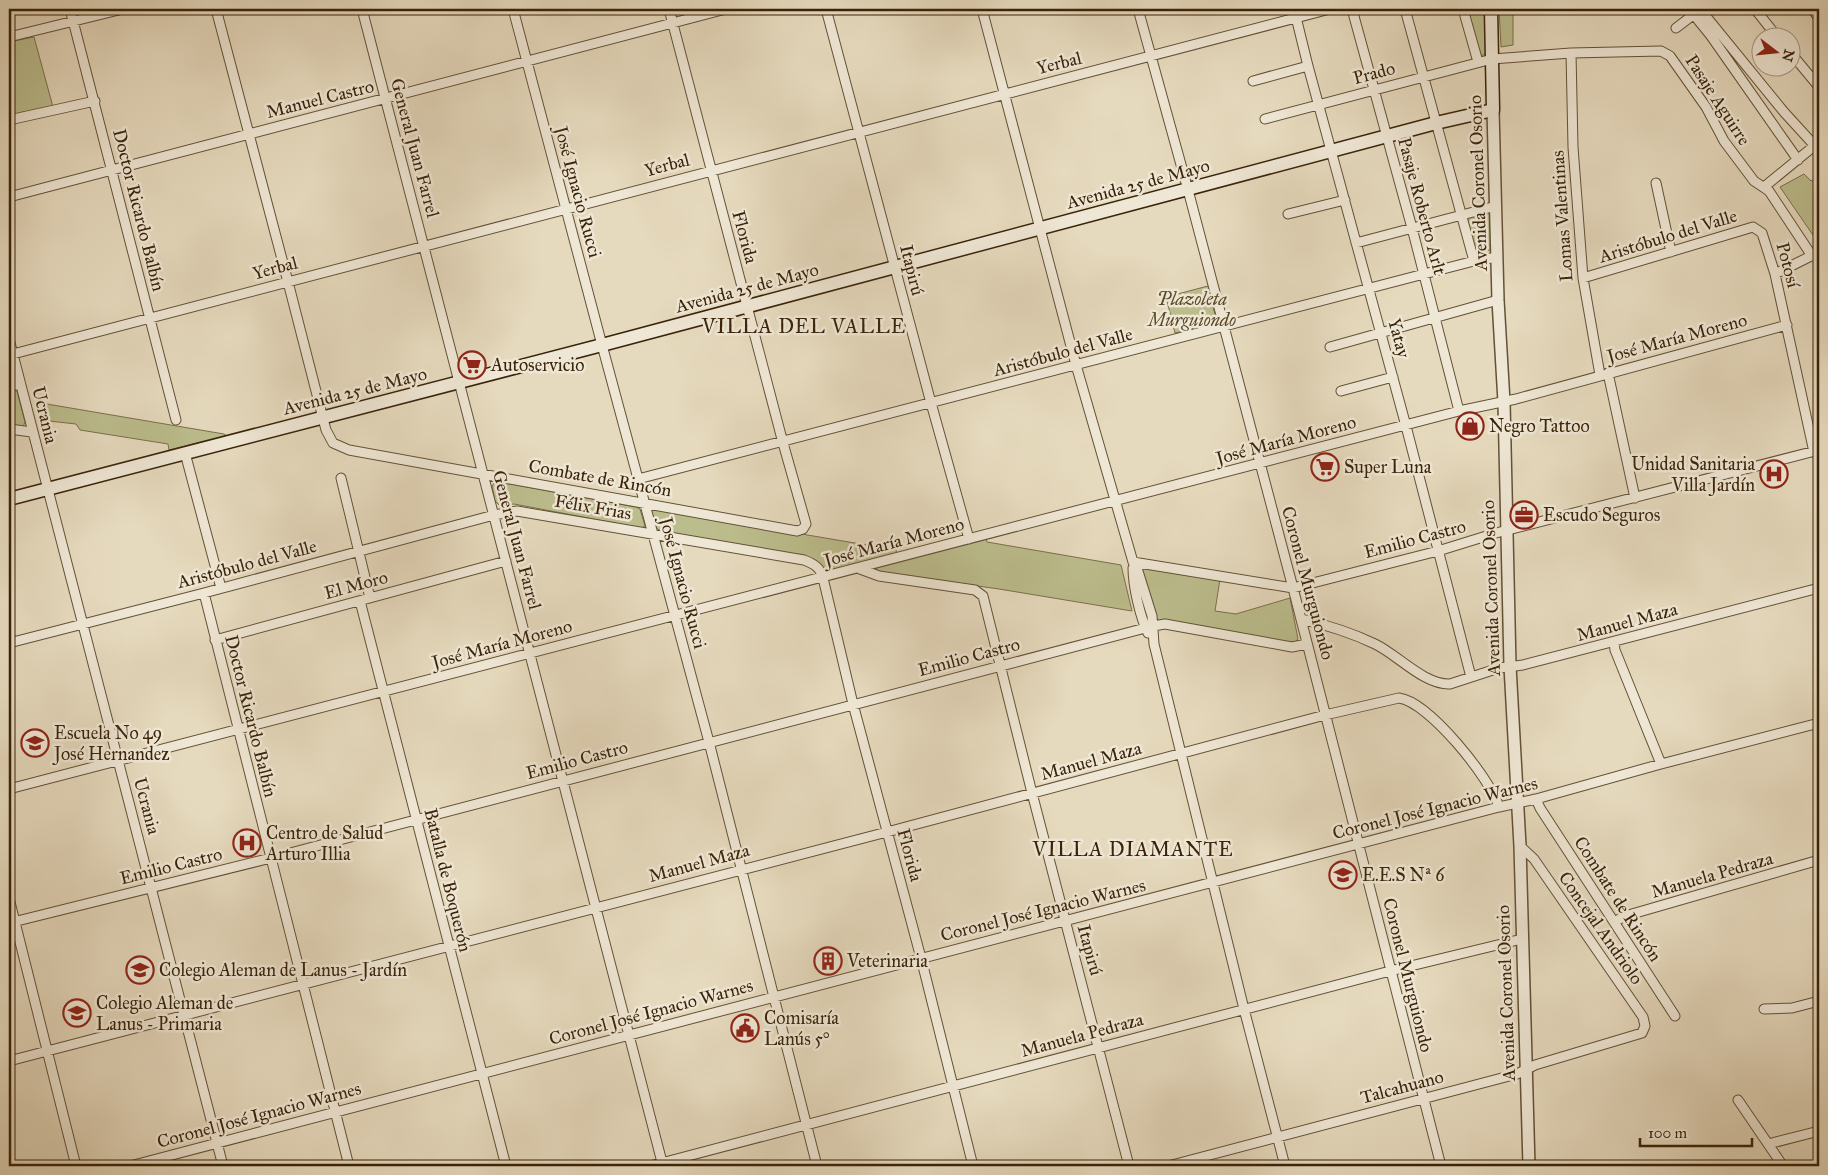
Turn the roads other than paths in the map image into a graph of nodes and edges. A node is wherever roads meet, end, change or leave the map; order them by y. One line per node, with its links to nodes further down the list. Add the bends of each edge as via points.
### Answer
1 (70, 9): 21 (street, Doctor Ricardo Balbín)
2 (123, 9): 21 (street)
3 (216, 9): 46 (street)
4 (362, 9): 38 (street, General Juan Farrel)
5 (513, 9): 29 (street, José Ignacio Rucci)
6 (669, 9): 22 (street, Florida)
7 (726, 9): 22 (street, Manuel Castro)
8 (826, 9): 45 (street, Itapirú)
9 (982, 9): 37 (street)
10 (1138, 9): 27 (street, Coronel Murguiondo)
11 (1330, 9): 19 (street, Yerbal)
12 (1352, 9): 36 (street, Pasaje Roberto Arlt)
13 (1406, 9): 33 (street)
14 (1464, 9): 30 (street)
15 (1491, 9): 28 (main road, Avenida Coronel Osorio)
16 (1755, 9): 24 (street)
17 (1812, 9): 20 (street)
18 (1698, 11): 23 (street); 48 (street); 50 (street, via 1711,36)
19 (1296, 13): 27 (street, Yerbal); 32 (street, Yatay)
20 (1819, 18)
21 (74, 22): 25 (street); 39 (street, Doctor Ricardo Balbín)
22 (673, 23): 29 (street, Manuel Castro); 51 (street, Florida)
23 (1676, 28)
24 (1770, 28)
25 (9, 37)
26 (1571, 53): 28 (street, Pasaje Aguirre); 54 (street, Pasaje Aguirre, via 1666,53 1699,97 1724,141 1754,181); 74 (street, Lomas Valentinas, via 1573,147)
27 (1150, 56): 37 (street, Yerbal); 55 (street, Coronel Murguiondo)
28 (1492, 59): 30 (street, Prado); 41 (main road, Avenida Coronel Osorio)
29 (527, 60): 38 (street, Manuel Castro); 59 (street, José Ignacio Rucci)
30 (1478, 62): 33 (street, Prado)
31 (1800, 64): 35 (street)
32 (1308, 66): 34 (street); 40 (street, Yatay)
33 (1424, 76): 36 (street, Prado); 44 (street)
34 (1253, 81)
35 (1819, 87)
36 (1373, 90): 40 (street, Prado); 47 (street, Pasaje Roberto Arlt)
37 (1004, 94): 45 (street, Yerbal); 63 (street)
38 (385, 99): 46 (street, Manuel Castro); 66 (street, General Juan Farrel)
39 (95, 102): 43 (street); 52 (street, Doctor Ricardo Balbín)
40 (1319, 104): 42 (street, Prado); 49 (street, Yatay)
41 (1493, 110): 44 (main road, Avenida 25 de Mayo); 58 (street, Avenida Coronel Osorio)
42 (1265, 119)
43 (9, 120)
44 (1436, 123): 47 (main road, Avenida 25 de Mayo); 61 (street)
45 (858, 132): 51 (street, Yerbal); 71 (street, Itapirú)
46 (250, 133): 52 (street, Manuel Castro); 75 (street)
47 (1386, 137): 49 (main road, Avenida 25 de Mayo); 62 (street, Pasaje Roberto Arlt)
48 (1817, 144): 50 (street)
49 (1332, 151): 55 (main road, Avenida 25 de Mayo); 57 (street, Yatay)
50 (1798, 160): 54 (street)
51 (711, 170): 59 (street, Yerbal); 78 (street, Florida)
52 (112, 171): 56 (street, Manuel Castro); 80 (street, Doctor Ricardo Balbín)
53 (1656, 183): 67 (street)
54 (1764, 187): 68 (street, Pasaje Aguirre)
55 (1188, 190): 63 (main road, Avenida 25 de Mayo); 82 (street, Coronel Murguiondo)
56 (9, 197)
57 (1345, 200): 60 (street); 65 (street, Yatay)
58 (1496, 206): 61 (street); 69 (street, Avenida Coronel Osorio)
59 (566, 209): 66 (street, Yerbal); 85 (street, José Ignacio Rucci)
60 (1288, 214)
61 (1461, 214): 62 (street); 70 (street)
62 (1412, 228): 65 (street); 72 (street, Pasaje Roberto Arlt)
63 (1040, 229): 71 (main road, Avenida 25 de Mayo); 88 (street)
64 (1762, 233): 67 (street, Aristóbulo del Valle, via 1753,227); 73 (street, Potosí)
65 (1356, 242): 76 (street, Yatay)
66 (424, 246): 75 (street, Yerbal); 91 (street, General Juan Farrel)
67 (1670, 252): 74 (street, Aristóbulo del Valle)
68 (1816, 254): 73 (street)
69 (1497, 258): 70 (street, Aristóbulo del Valle); 77 (street, Avenida Coronel Osorio)
70 (1474, 261): 72 (street, Aristóbulo del Valle)
71 (895, 267): 78 (main road, Avenida 25 de Mayo); 96 (street, Itapirú)
72 (1424, 274): 76 (street, Aristóbulo del Valle); 79 (street, Pasaje Roberto Arlt)
73 (1775, 274): 81 (street, Potosí)
74 (1582, 278): 89 (street, Lomas Valentinas)
75 (288, 282): 80 (street, Yerbal); 98 (street)
76 (1369, 289): 82 (street, Aristóbulo del Valle); 83 (street, Yatay)
77 (1498, 300): 79 (street); 95 (street, Avenida Coronel Osorio)
78 (747, 306): 85 (main road, Avenida 25 de Mayo); 103 (street, Florida)
79 (1435, 317): 83 (street); 97 (street, Pasaje Roberto Arlt)
80 (150, 318): 87 (street, Yerbal); 99 (street, Doctor Ricardo Balbín)
81 (1787, 325): 89 (street, José María Moreno); 104 (street, Potosí)
82 (1224, 327): 88 (street, Aristóbulo del Valle); 106 (street, Coronel Murguiondo)
83 (1381, 332): 86 (street); 90 (street, Yatay)
84 (9, 339): 87 (street, Ucrania)
85 (602, 345): 91 (main road, Avenida 25 de Mayo); 109 (street, José Ignacio Rucci)
86 (1330, 347)
87 (13, 354): 93 (street, Ucrania)
88 (1076, 365): 96 (street, Aristóbulo del Valle); 113 (street)
89 (1604, 374): 95 (street, José María Moreno); 111 (street, Lomas Valentinas)
90 (1393, 378): 94 (street); 100 (street, Yatay)
91 (460, 382): 98 (main road, Avenida 25 de Mayo); 107 (street, General Juan Farrel)
92 (9, 385): 93 (street)
93 (21, 386): 102 (street, Ucrania)
94 (1341, 391)
95 (1504, 402): 97 (street, José María Moreno); 117 (street, Avenida Coronel Osorio)
96 (931, 403): 103 (street, Aristóbulo del Valle); 119 (street, Itapirú)
97 (1459, 411): 100 (street, José María Moreno)
98 (322, 417): 105 (main road, Avenida 25 de Mayo); 107 (street, Combate de Rincón, via 333,443 349,450)
99 (176, 420)
100 (1406, 426): 106 (street, José María Moreno); 121 (street, Yatay)
101 (9, 429): 102 (street)
102 (32, 432): 110 (street, Ucrania)
103 (783, 443): 109 (street, Aristóbulo del Valle); 116 (street, Florida, via 806,524)
104 (1817, 451): 111 (street, Emilio Castro)
105 (186, 453): 110 (main road, Avenida 25 de Mayo); 126 (street)
106 (1260, 464): 113 (street, José María Moreno); 127 (street, Coronel Murguiondo)
107 (482, 473): 114 (street, Combate de Rincón); 115 (street, General Juan Farrel)
108 (341, 478): 120 (street)
109 (638, 480): 114 (street, José Ignacio Rucci)
110 (47, 489): 112 (main road, Avenida 25 de Mayo); 134 (street, Ucrania)
111 (1635, 498): 117 (street, Emilio Castro)
112 (9, 499)
113 (1117, 501): 119 (street, José María Moreno); 123 (street)
114 (644, 503): 116 (street, Combate de Rincón, via 797,531); 118 (street, José Ignacio Rucci)
115 (494, 515): 118 (street, Félix Frias, via 525,511); 120 (street, Aristóbulo del Valle); 122 (street, General Juan Farrel)
116 (803, 529)
117 (1506, 531): 121 (street, Emilio Castro); 142 (street, Avenida Coronel Osorio)
118 (653, 535): 125 (street, Félix Frias, via 804,560 818,567); 132 (street, José Ignacio Rucci)
119 (969, 538): 124 (street, José María Moreno)
120 (358, 551): 126 (street, Aristóbulo del Valle); 130 (street)
121 (1438, 551): 127 (street, Emilio Castro); 143 (street, Yatay)
122 (506, 561): 130 (street, El Moro); 140 (street, General Juan Farrel)
123 (1133, 562): 127 (street, Emilio Castro); 135 (street, via 1133,577)
124 (860, 568): 125 (street, José María Moreno); 141 (street, Itapirú, via 879,576 975,590 983,596)
125 (823, 578): 132 (street, José María Moreno); 145 (street, Florida)
126 (222, 588): 129 (street, Aristóbulo del Valle)
127 (1293, 588): 133 (street, Coronel Murguiondo)
128 (1819, 588): 137 (street, Manuel Maza)
129 (204, 593): 134 (street, Aristóbulo del Valle); 136 (street, Doctor Ricardo Balbín)
130 (370, 598): 131 (street, El Moro)
131 (360, 601): 136 (street, El Moro); 144 (street, Batalla de Boquerón)
132 (675, 616): 140 (street, José María Moreno); 149 (street, José Ignacio Rucci)
133 (1301, 619): 139 (street, Coronel Murguiondo); 143 (street, Manuel Maza, via 1376,644 1442,684)
134 (82, 624): 138 (street, Aristóbulo del Valle); 151 (street, Ucrania)
135 (1150, 627): 139 (street, via 1165,624 1292,647); 141 (street, Emilio Castro); 150 (street)
136 (215, 640): 148 (street, Doctor Ricardo Balbín)
137 (1614, 642): 142 (street, Manuel Maza); 152 (street)
138 (9, 643)
139 (1307, 644): 146 (street, Coronel Murguiondo)
140 (530, 653): 144 (street, José María Moreno); 153 (street, General Juan Farrel)
141 (999, 665): 145 (street, Emilio Castro); 155 (street, Itapirú)
142 (1510, 666): 143 (street, Manuel Maza); 157 (street, Avenida Coronel Osorio)
143 (1471, 677)
144 (384, 691): 148 (street, José María Moreno); 159 (street, Batalla de Boquerón)
145 (853, 704): 149 (street, Emilio Castro); 160 (street, Florida)
146 (1325, 715): 150 (street, Manuel Maza); 158 (street, Manuel Maza, via 1399,698 1410,701 1450,736 1484,778); 161 (street, Coronel Murguiondo)
147 (1819, 722): 152 (street, Coronel José Ignacio Warnes)
148 (237, 729): 151 (street, José María Moreno); 163 (street, Doctor Ricardo Balbín)
149 (709, 742): 153 (street, Emilio Castro); 165 (street, José Ignacio Rucci)
150 (1181, 754): 155 (street, Manuel Maza); 166 (street)
151 (119, 762): 154 (street, José María Moreno); 167 (street, Ucrania)
152 (1661, 764): 156 (street, Coronel José Ignacio Warnes)
153 (563, 780): 159 (street, Emilio Castro); 169 (street, General Juan Farrel)
154 (9, 789)
155 (1032, 793): 160 (street, Manuel Maza); 170 (street, Itapirú)
156 (1536, 799): 157 (street, Coronel José Ignacio Warnes); 171 (street, Combate de Rincón)
157 (1518, 803): 158 (street, Coronel José Ignacio Warnes); 162 (street, Avenida Coronel Osorio)
158 (1499, 806): 161 (street, Coronel José Ignacio Warnes)
159 (416, 819): 163 (street, Emilio Castro); 174 (street, Batalla de Boquerón)
160 (887, 832): 165 (street, Manuel Maza); 175 (street, Florida)
161 (1358, 844): 166 (street, Coronel José Ignacio Warnes); 176 (street, Coronel Murguiondo)
162 (1520, 846): 173 (street, Avenida Coronel Osorio); 184 (street, Concejal Andriolo, via 1534,859 1643,1017 1645,1026)
163 (271, 858): 167 (street, Emilio Castro); 177 (street, Doctor Ricardo Balbín)
164 (1819, 860): 171 (street, Manuela Pedraza, via 1625,916)
165 (741, 869): 169 (street, Manuel Maza); 178 (street, José Ignacio Rucci)
166 (1213, 882): 170 (street, Coronel José Ignacio Warnes); 180 (street)
167 (152, 888): 172 (street, Emilio Castro); 182 (street, Ucrania)
168 (9, 898): 172 (street)
169 (596, 908): 174 (street, Manuel Maza); 185 (street, General Juan Farrel)
170 (1065, 921): 175 (street, Coronel José Ignacio Warnes); 186 (street, Itapirú)
171 (1614, 922): 183 (street, Combate de Rincón)
172 (12, 923): 187 (street)
173 (1522, 939): 176 (street, Manuela Pedraza); 189 (street, Avenida Coronel Osorio)
174 (448, 946): 177 (street, Manuel Maza); 190 (street, Batalla de Boquerón)
175 (921, 958): 178 (street, Coronel José Ignacio Warnes); 191 (street, Florida)
176 (1390, 971): 180 (street, Manuela Pedraza); 192 (street, Coronel Murguiondo)
177 (303, 984): 182 (street, Manuel Maza); 194 (street, Doctor Ricardo Balbín)
178 (775, 997): 185 (street, Coronel José Ignacio Warnes); 195 (street, José Ignacio Rucci)
179 (1819, 1001): 181 (street, via 1792,1008)
180 (1244, 1009): 186 (street, Manuela Pedraza); 197 (street)
181 (1764, 1009)
182 (184, 1016): 187 (street, Manuel Maza); 198 (street, Ucrania)
183 (1675, 1016)
184 (1642, 1033): 189 (street, Talcahuano)
185 (629, 1035): 190 (street, Coronel José Ignacio Warnes); 200 (street, General Juan Farrel)
186 (1099, 1048): 191 (street, Manuela Pedraza); 209 (street, Itapirú)
187 (47, 1050): 188 (street, Manuel Maza); 201 (street)
188 (9, 1062)
189 (1526, 1069): 192 (street, Talcahuano); 213 (street, Avenida Coronel Osorio)
190 (483, 1073): 194 (street, Coronel José Ignacio Warnes); 205 (street, Batalla de Boquerón)
191 (952, 1086): 195 (street, Manuela Pedraza); 208 (street, Florida)
192 (1423, 1098): 197 (street, Talcahuano); 212 (street, Coronel Murguiondo)
193 (1738, 1100): 199 (street)
194 (335, 1112): 198 (street, Coronel José Ignacio Warnes); 204 (street, Doctor Ricardo Balbín)
195 (806, 1124): 200 (street, Manuela Pedraza); 207 (street, José Ignacio Rucci)
196 (1819, 1131): 199 (street)
197 (1278, 1138): 210 (street, Talcahuano); 211 (street)
198 (217, 1143): 202 (street, Coronel José Ignacio Warnes); 203 (street, Ucrania)
199 (1768, 1144): 214 (street)
200 (663, 1165): 206 (street, Manuela Pedraza)
201 (76, 1166)
202 (130, 1166)
203 (223, 1166)
204 (349, 1166)
205 (506, 1166)
206 (650, 1166)
207 (817, 1166)
208 (973, 1166)
209 (1129, 1166)
210 (1168, 1166)
211 (1285, 1166)
212 (1441, 1166)
213 (1528, 1166)
214 (1783, 1166)

